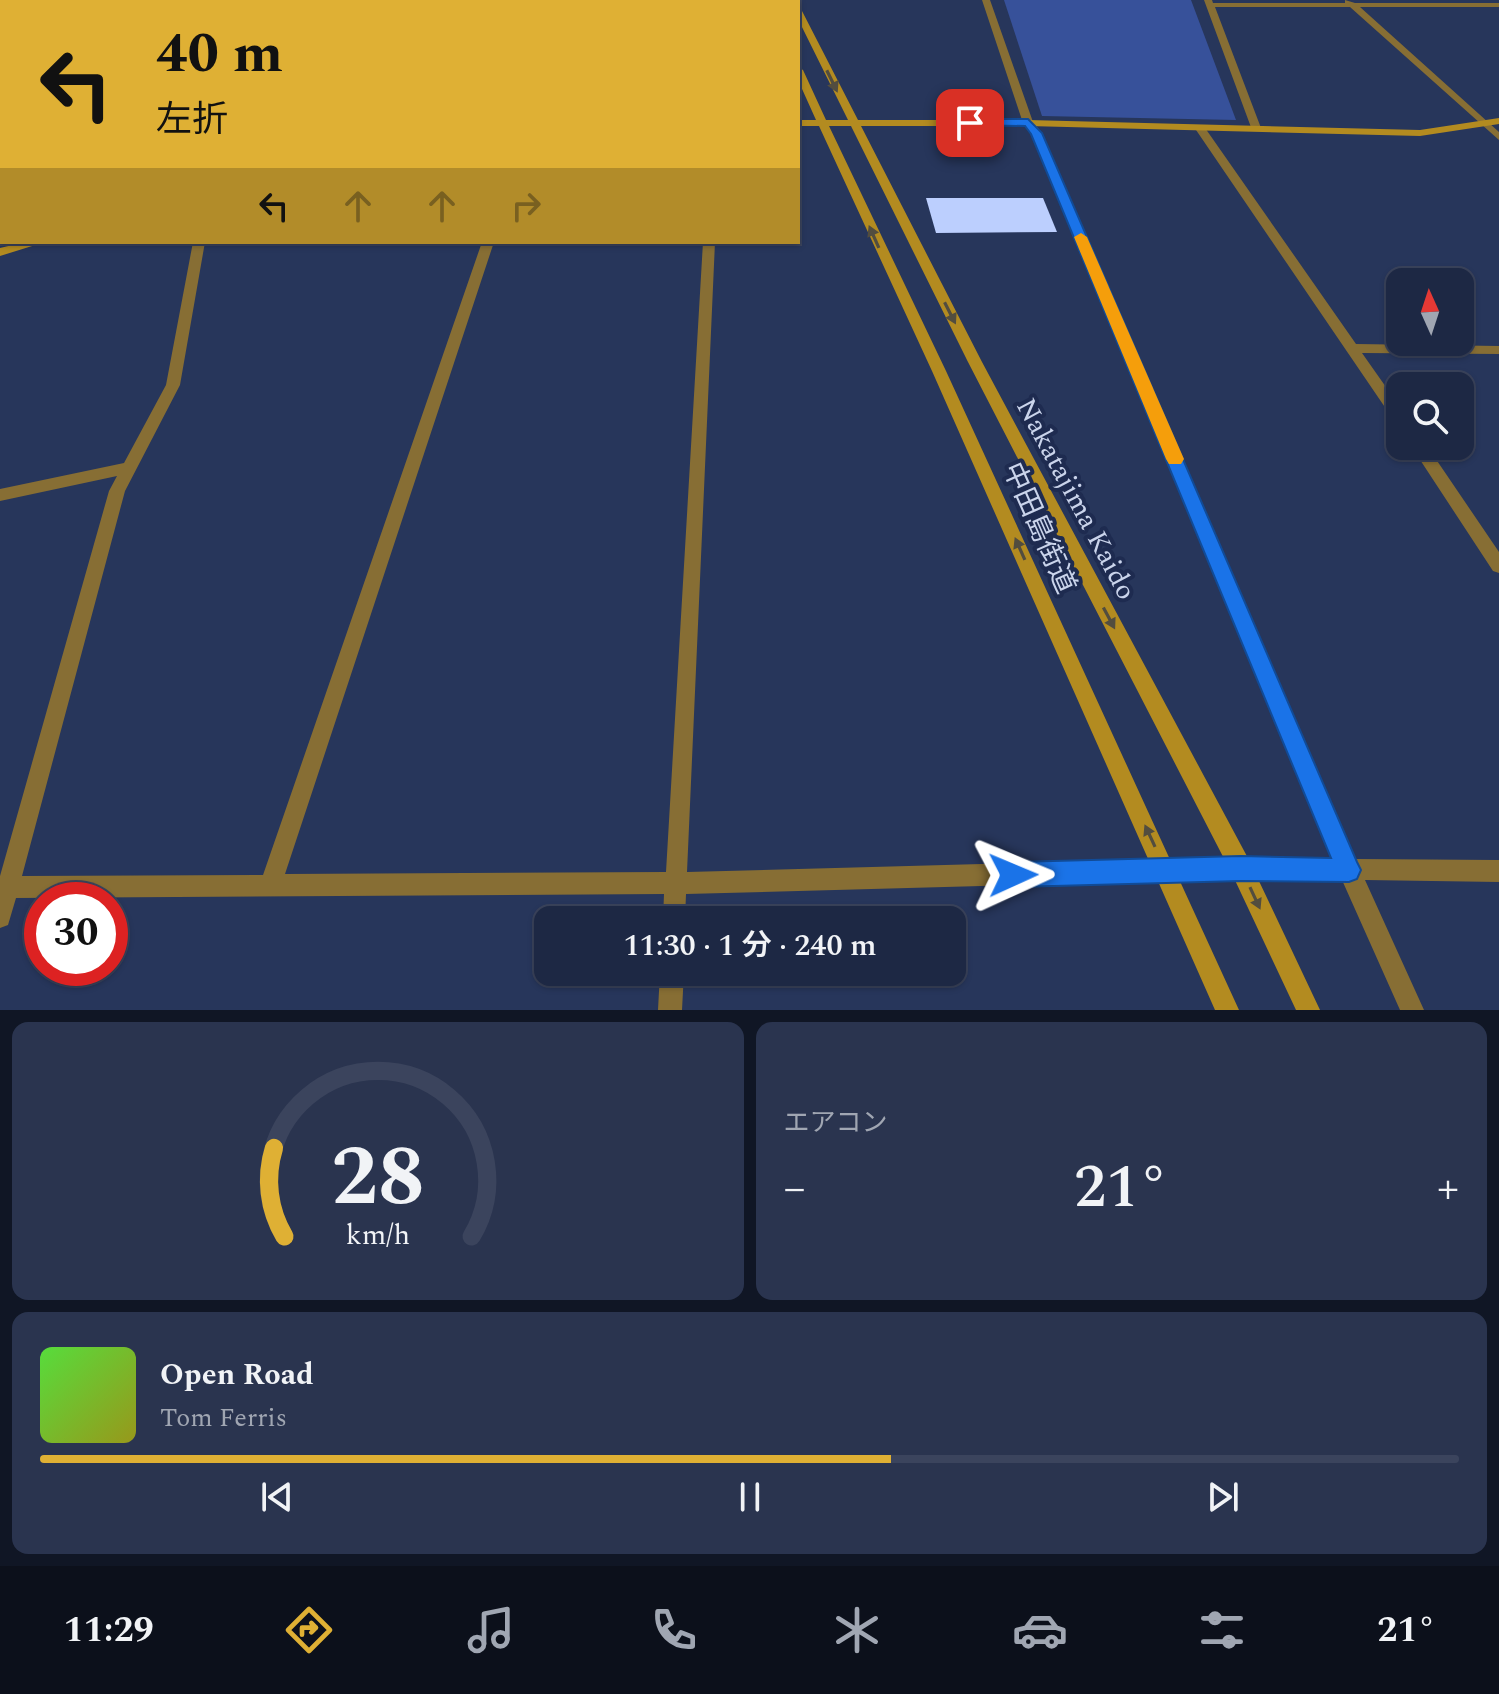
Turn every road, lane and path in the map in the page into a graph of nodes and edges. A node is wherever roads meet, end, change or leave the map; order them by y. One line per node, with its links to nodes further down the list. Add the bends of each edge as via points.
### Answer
1 (986, 0): 11 (street)
2 (1349, 2): 3 (street); 4 (street); 12 (street)
3 (1209, 3): 14 (street)
4 (1499, 5)
5 (800, 15): 10 (street, Nakatajima Kaido, one-way to 10)
6 (800, 74): 9 (street, 中田島街道)
7 (1499, 121): 12 (street)
8 (800, 123): 9 (street)
9 (824, 123): 10 (street); 30 (street, 中田島街道, one-way to 9)
10 (852, 123): 11 (street); 28 (street, Nakatajima Kaido, one-way to 28)
11 (1028, 123): 13 (street); 29 (street, via 1037,133)
12 (1484, 124): 14 (street, via 1420,133); 15 (street)
13 (1199, 127): 14 (street); 21 (street)
14 (1256, 128)
15 (1499, 137)
16 (31, 244): 20 (street)
17 (199, 244): 25 (street, via 173,385)
18 (487, 244): 33 (street)
19 (709, 244): 32 (street)
20 (0, 252)
21 (1352, 348): 22 (street); 23 (street)
22 (1499, 350)
23 (1386, 398)
24 (1428, 460): 27 (street)
25 (129, 468): 26 (street); 34 (street, via 117,491)
26 (0, 495)
27 (1499, 566)
28 (1241, 868): 29 (street); 30 (street); 40 (street, Nakatajima Kaido, one-way to 40)
29 (1349, 870): 31 (street); 41 (street)
30 (1166, 871): 32 (street); 39 (street, 中田島街道)
31 (1499, 871)
32 (676, 883): 33 (street); 35 (street)
33 (271, 884): 34 (street)
34 (4, 887): 36 (street)
35 (675, 906)
36 (0, 917)
37 (671, 986): 38 (street)
38 (670, 1010)
39 (1227, 1010)
40 (1308, 1010)
41 (1412, 1010)

